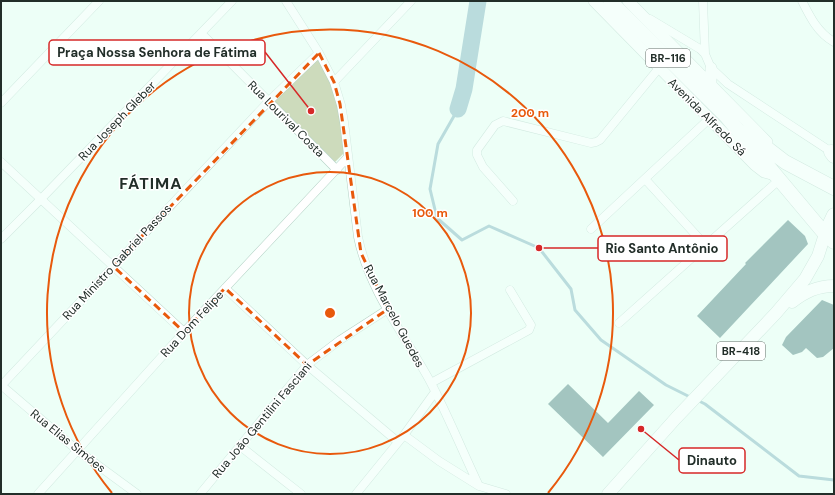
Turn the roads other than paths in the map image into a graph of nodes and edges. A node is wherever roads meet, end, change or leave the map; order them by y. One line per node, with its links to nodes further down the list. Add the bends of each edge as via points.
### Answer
1 (99, 1): 20 (street)
2 (232, 1): 11 (street, Rua Joseph Gleber)
3 (286, 1): 13 (street, Rua Marcelo Guedes)
4 (411, 1): 17 (street)
5 (594, 1): 15 (street, Avenida Alfredo Sá)
6 (610, 1): 21 (highway, Avenida Alfredo Sá / BR-116)
7 (628, 1): 10 (street, Avenida Alfredo Sá)
8 (703, 1): 14 (street)
9 (802, 1): 12 (street, via 816,27)
10 (636, 10): 14 (street, via 695,45); 18 (street, Avenida Alfredo Sá)
11 (202, 34): 19 (street, Rua Lourival Costa); 31 (street, Rua Joseph Gleber)
12 (834, 42)
13 (319, 53): 17 (street, Rua Marcelo Guedes); 19 (street, Rua Ministro Gabriel Passos)
14 (704, 54): 16 (street)
15 (659, 68): 22 (street, Avenida Alfredo Sá); 32 (street, via 596,142 591,143 503,122 495,125 477,150 477,155 483,167)
16 (712, 68): 18 (street); 23 (street, via 722,80)
17 (334, 82): 24 (street, Rua Marcelo Guedes, via 342,111)
18 (711, 85): 26 (street, Avenida Alfredo Sá)
19 (269, 101): 27 (street, Rua Lourival Costa); 38 (street, Rua Ministro Gabriel Passos)
20 (1, 103)
21 (726, 116): 26 (highway, BR-116); 28 (highway, Avenida Alfredo Sá / BR-116)
22 (709, 119): 28 (street, Avenida Alfredo Sá, via 755,165); 29 (street)
23 (833, 154)
24 (348, 157): 27 (street, Rua Dom Felipe); 42 (street, Rua Marcelo Guedes, via 361,253)
25 (1, 162): 31 (street)
26 (785, 162): 30 (highway, BR-116)
27 (337, 170): 40 (street, Rua Dom Felipe)
28 (777, 178): 35 (highway, Avenida Alfredo Sá / BR-116); 37 (street)
29 (646, 179): 34 (street); 37 (street)
30 (834, 188)
31 (41, 199): 36 (street, Rua Joseph Gleber); 38 (street)
32 (513, 201)
33 (834, 215): 35 (highway, via 828,224)
34 (591, 229)
35 (829, 238): 43 (main road, BR-418, via 805,279)
36 (1, 239)
37 (706, 246): 44 (street)
38 (113, 266): 45 (street); 48 (street, Rua Ministro Gabriel Passos)
39 (834, 286): 43 (main road, BR-418, via 824,286 806,292)
40 (226, 288): 45 (street, Rua Dom Felipe); 46 (street)
41 (510, 290): 47 (street, via 531,324 529,330)
42 (388, 309): 46 (street, Rua João Gentilini Fasciani); 47 (street, Rua Marcelo Guedes)
43 (776, 313): 61 (main road, BR-418)
44 (620, 323)
45 (184, 332): 53 (street, Rua Dom Felipe)
46 (307, 365): 51 (street); 52 (street, Rua João Gentilini Fasciani)
47 (431, 383): 49 (street, Rua Marcelo Guedes)
48 (1, 386): 53 (street, Rua Elias Simões)
49 (435, 392): 50 (street); 54 (street, Rua Marcelo Guedes)
50 (404, 435): 51 (street); 54 (street)
51 (398, 442): 59 (street)
52 (240, 446): 57 (street, Rua João Gentilini Fasciani); 58 (street)
53 (78, 450): 55 (street, Rua Dom Felipe); 56 (street, Rua Elias Simões)
54 (479, 486): 60 (street)
55 (38, 494)
56 (137, 494)
57 (200, 494)
58 (301, 494)
59 (356, 494)
60 (506, 494)
61 (608, 494)

